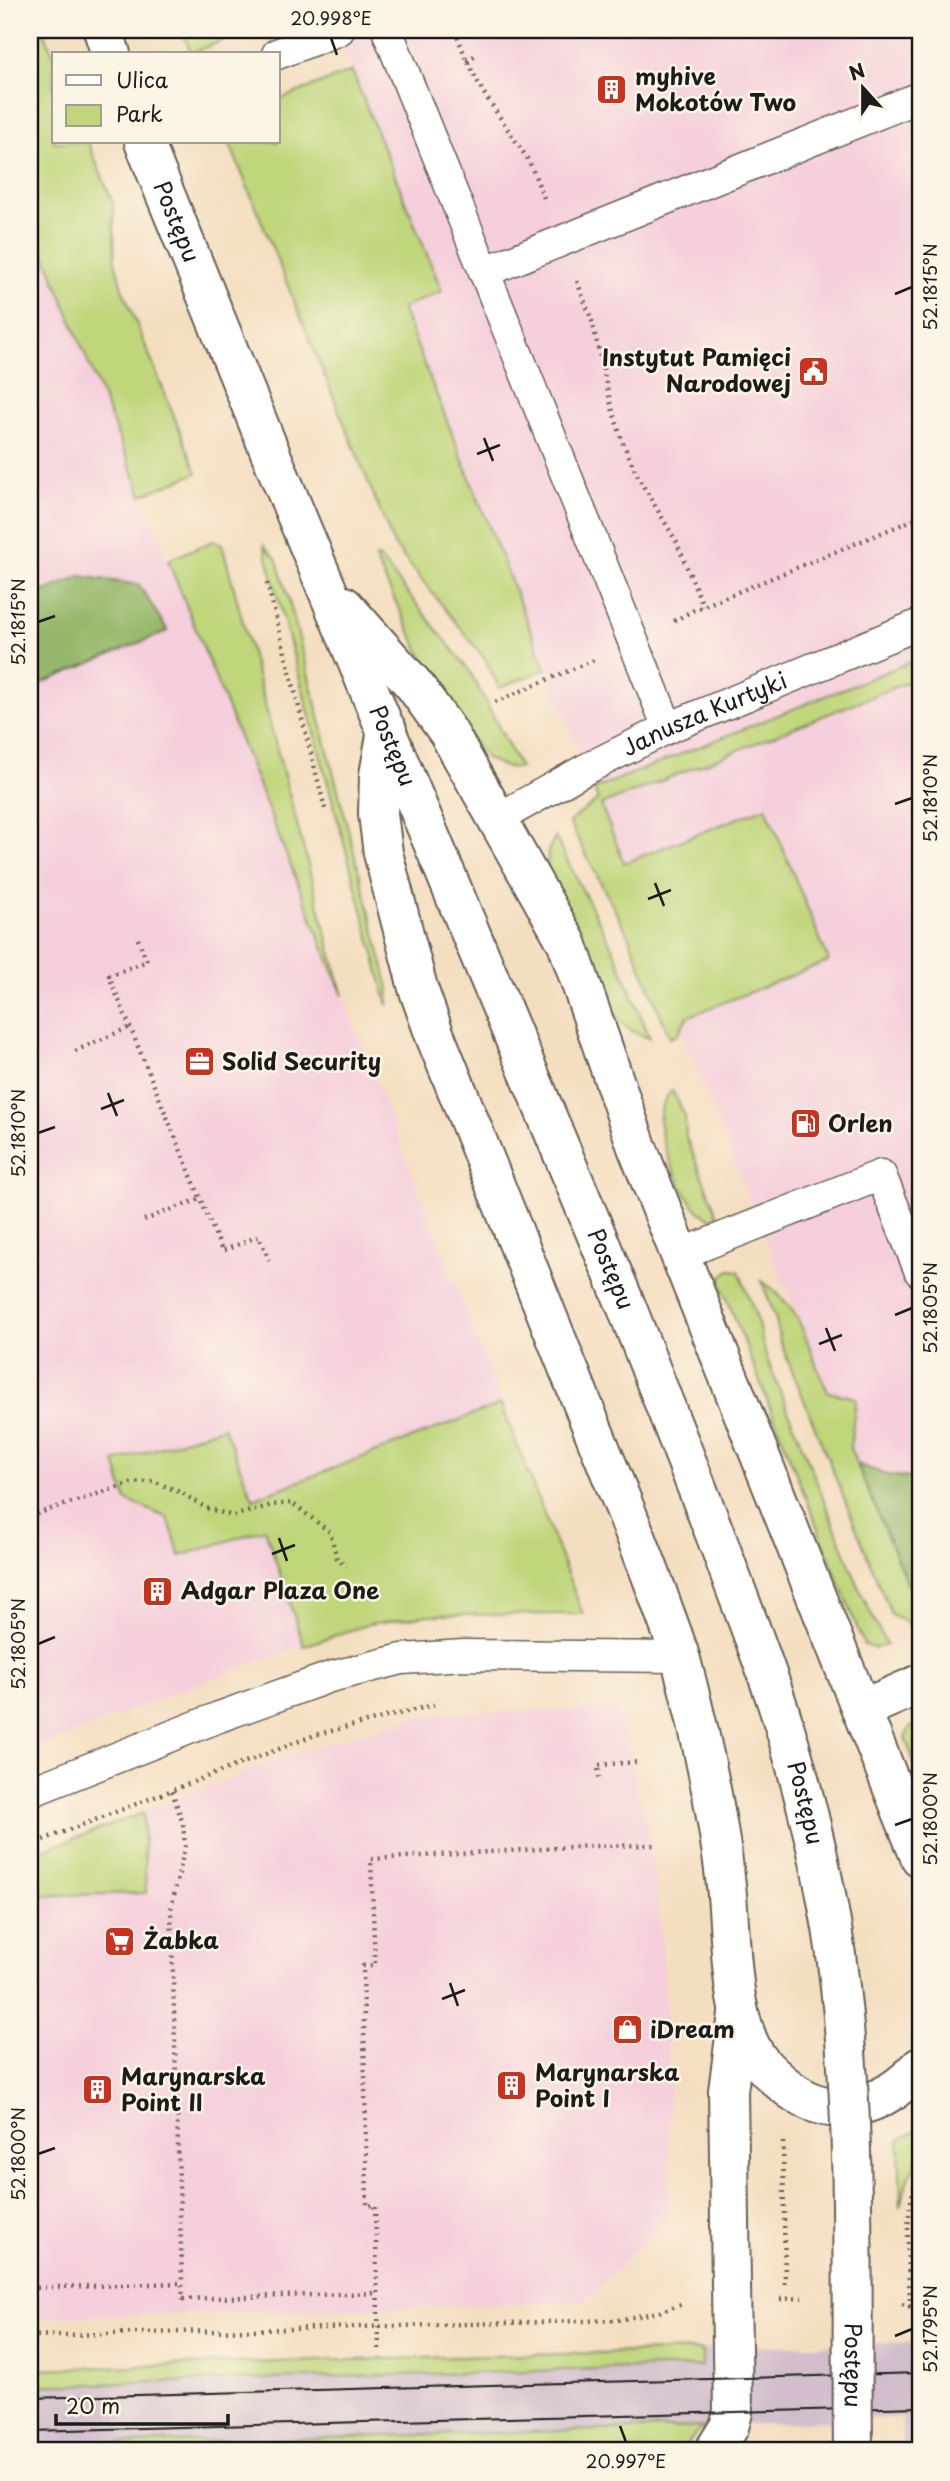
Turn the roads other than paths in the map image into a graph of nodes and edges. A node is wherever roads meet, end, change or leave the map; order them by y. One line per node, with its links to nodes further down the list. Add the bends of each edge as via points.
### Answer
1 (103, 30): 4 (street)
2 (339, 30): 5 (lane)
3 (387, 30): 8 (lane)
4 (110, 52)
5 (280, 53)
6 (920, 97): 8 (lane)
7 (145, 144): 9 (street, Postępu)
8 (484, 272): 11 (lane)
9 (326, 587): 12 (street, Postępu); 13 (street, via 415,686 448,732)
10 (920, 624): 11 (lane, Janusza Kurtyki)
11 (668, 728): 13 (lane, Janusza Kurtyki)
12 (387, 730): 16 (street, via 378,814 383,853 418,988); 24 (street, Postępu, bridge, via 627,1308 786,1730 832,1928 843,2030 850,2132)
13 (497, 819): 14 (street, via 567,943 637,1147)
14 (681, 1254): 15 (lane, via 881,1175); 18 (street)
15 (920, 1272)
16 (680, 1657): 19 (lane, via 464,1655 402,1659 330,1677); 21 (street, via 709,1777)
17 (920, 1684): 18 (street)
18 (863, 1709): 20 (street)
19 (30, 1792)
20 (920, 1857)
21 (739, 2012): 22 (street, via 759,2060 777,2080 814,2103 834,2109 881,2098); 23 (street, via 728,2091 733,2412)
22 (920, 2067)
23 (714, 2451)
24 (853, 2451)

